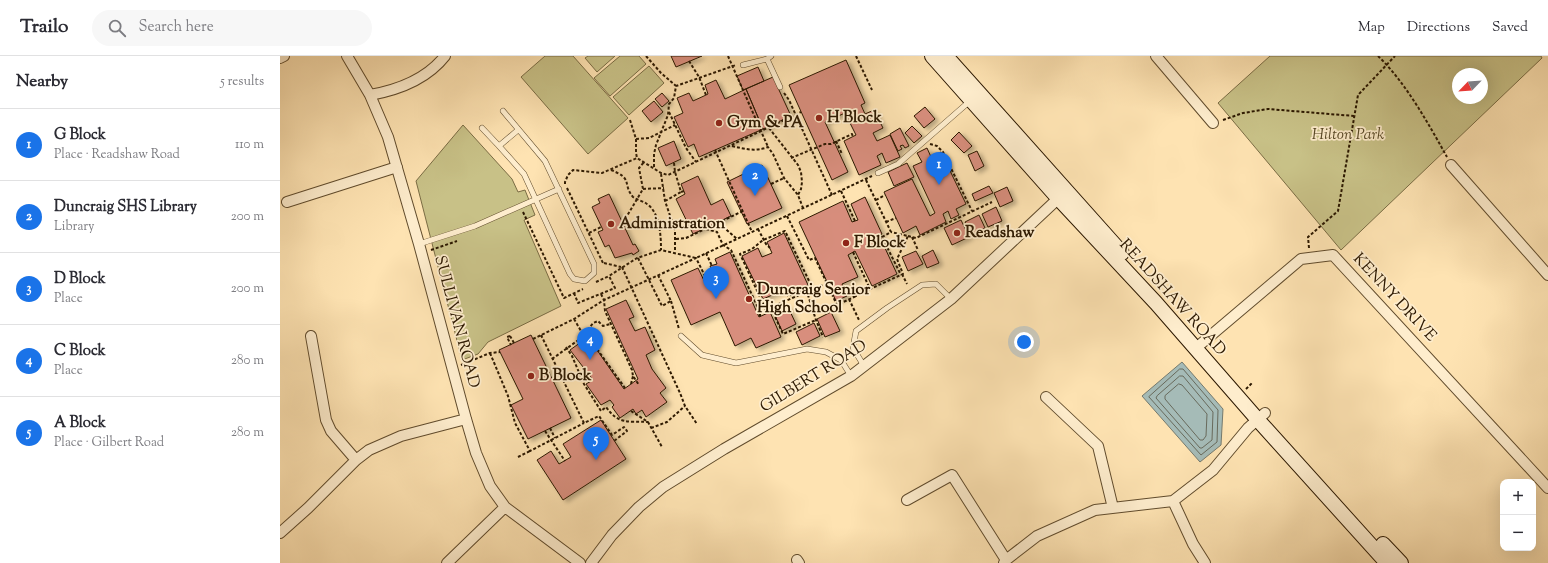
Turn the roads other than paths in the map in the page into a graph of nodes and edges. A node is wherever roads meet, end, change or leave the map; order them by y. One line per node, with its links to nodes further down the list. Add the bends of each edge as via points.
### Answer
1 (284, 56): 7 (street)
2 (347, 56): 11 (street, SULLIVAN ROAD)
3 (445, 56): 11 (street, via 425,76 384,93)
4 (932, 56): 12 (street, READSHAW ROAD)
5 (946, 56): 12 (street, READSHAW ROAD)
6 (1156, 56): 14 (street)
7 (280, 58)
8 (769, 58): 9 (lane); 10 (lane)
9 (743, 65)
10 (780, 87)
11 (370, 95): 19 (street, SULLIVAN ROAD, via 388,136)
12 (975, 96): 20 (lane, via 898,164); 22 (street, READSHAW ROAD)
13 (503, 112): 16 (lane)
14 (1213, 123)
15 (482, 128): 17 (lane)
16 (518, 130): 17 (lane); 21 (lane, via 545,161)
17 (499, 146): 23 (lane, via 524,174)
18 (1451, 165): 26 (street)
19 (397, 167): 24 (street); 25 (street, SULLIVAN ROAD)
20 (878, 173)
21 (559, 189): 23 (lane); 23 (lane, via 594,264 594,273 585,281 574,279)
22 (1062, 195): 27 (street, GILBERT ROAD); 30 (street, READSHAW ROAD)
23 (536, 200): 25 (lane, via 476,226)
24 (287, 202)
25 (419, 244): 35 (street, SULLIVAN ROAD)
26 (1548, 275)
27 (951, 300): 31 (street, GILBERT ROAD); 31 (lane, via 936,284 922,285 866,324 856,332 853,348)
28 (311, 336): 36 (street, via 326,420 331,431)
29 (681, 336): 32 (lane, via 702,355 736,363 807,349 826,352 841,360)
30 (1199, 345): 34 (street, READSHAW ROAD); 37 (street, KENNY DRIVE, via 1301,259 1333,255)
31 (864, 366): 32 (street, GILBERT ROAD)
32 (851, 376): 46 (street, GILBERT ROAD, via 663,486 612,535)
33 (1046, 397): 41 (street, via 1098,446)
34 (1261, 416): 39 (street, via 1213,470); 48 (street, READSHAW ROAD); 49 (street, READSHAW ROAD)
35 (466, 419): 36 (street, via 401,436 369,450); 40 (street, SULLIVAN ROAD, via 476,453 490,486)
36 (356, 460): 42 (street)
37 (1548, 488)
38 (907, 500): 43 (street, via 952,475)
39 (1173, 501): 41 (street); 47 (street)
40 (505, 507): 44 (street); 45 (street, SULLIVAN ROAD)
41 (1113, 508): 43 (street, via 1095,510 1037,536)
42 (280, 534)
43 (1005, 562)
44 (447, 563)
45 (580, 563)
46 (591, 563)
47 (1205, 563)
48 (1387, 563)
49 (1400, 563)

